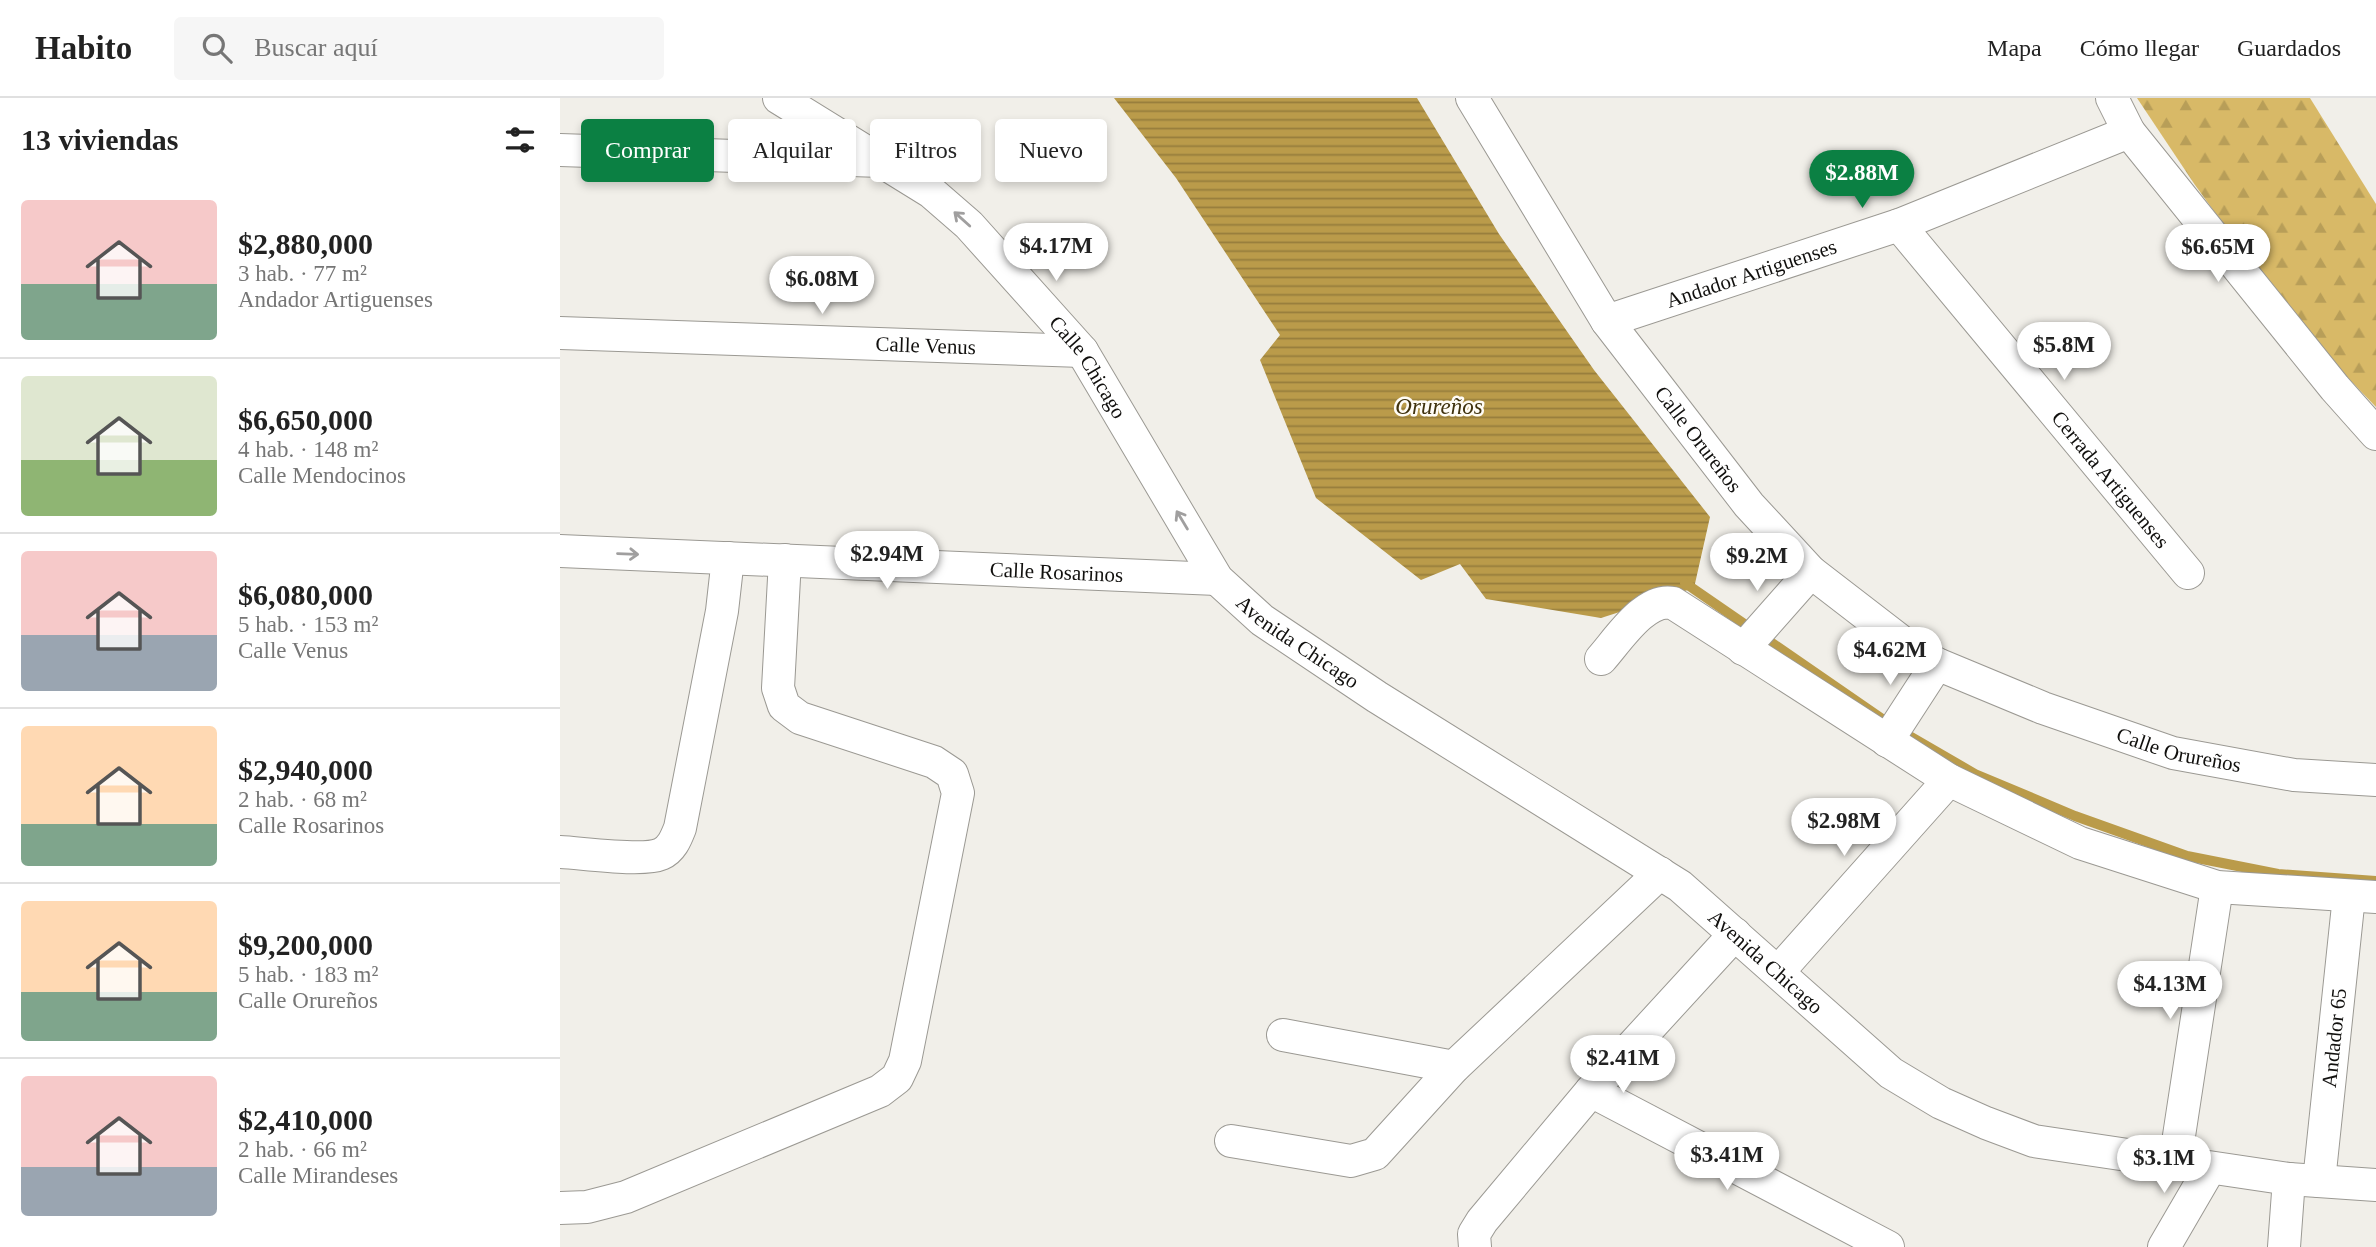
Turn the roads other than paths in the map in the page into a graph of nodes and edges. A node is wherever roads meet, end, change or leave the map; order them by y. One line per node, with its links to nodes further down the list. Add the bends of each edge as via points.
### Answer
1 (779, 98): 6 (street, Calle Chicago)
2 (1472, 98): 10 (street, Calle Orureños)
3 (2112, 98): 4 (street)
4 (2129, 132): 9 (street, Andador Artiguenses); 13 (street)
5 (560, 150): 7 (street)
6 (870, 153)
7 (870, 161)
8 (916, 182): 12 (street, Calle Chicago, one-way to 8, via 969,225)
9 (1899, 225): 10 (street, Andador Artiguenses); 18 (street, Cerrada Artiguenses)
10 (1606, 321): 17 (street, Calle Orureños, via 1749,505)
11 (560, 333): 12 (street, Calle Venus)
12 (1082, 351): 19 (street, Calle Chicago, one-way to 12)
13 (2376, 434)
14 (560, 551): 15 (street, Calle Rosarinos, one-way to 15)
15 (728, 558): 16 (street, Calle Rosarinos); 26 (street, via 722,611 674,844 661,854 645,857)
16 (785, 560): 19 (street, Calle Rosarinos); 40 (street, via 778,688 784,706 800,718 934,762 952,774 958,793 905,1061 897,1078 880,1091 626,1196 587,1207)
17 (1810, 573): 20 (street); 22 (street, Calle Orureños)
18 (2188, 573)
19 (1217, 579): 27 (street, Avenida Chicago, via 1262,620 1315,657)
20 (1744, 648): 21 (street, via 1664,601 1646,609); 23 (street)
21 (1601, 659)
22 (1936, 665): 23 (street); 25 (street, Calle Orureños, via 2173,753 2294,775)
23 (1887, 740): 24 (street)
24 (1949, 780): 28 (street, via 2080,844); 31 (street)
25 (2376, 780)
26 (560, 852)
27 (1660, 873): 30 (street, Avenida Chicago); 33 (street)
28 (2217, 887): 29 (street); 36 (street)
29 (2362, 897): 38 (street, Andador 65)
30 (1735, 934): 31 (street, Avenida Chicago); 34 (street)
31 (1777, 972): 36 (street, Avenida Chicago, via 1891,1073 1986,1124 2034,1141)
32 (1283, 1035): 33 (street)
33 (1454, 1067): 35 (street, via 1375,1154 1351,1161)
34 (1591, 1091): 41 (street, via 1482,1221 1474,1234); 42 (street)
35 (1231, 1141)
36 (2175, 1162): 37 (street, Avenida Chicago)
37 (2210, 1168): 38 (street, Avenida Chicago); 43 (street)
38 (2304, 1180): 39 (street, Avenida Chicago); 44 (street, Andador 65)
39 (2376, 1185)
40 (560, 1208)
41 (1475, 1247)
42 (1888, 1247)
43 (2165, 1247)
44 (2284, 1247)

